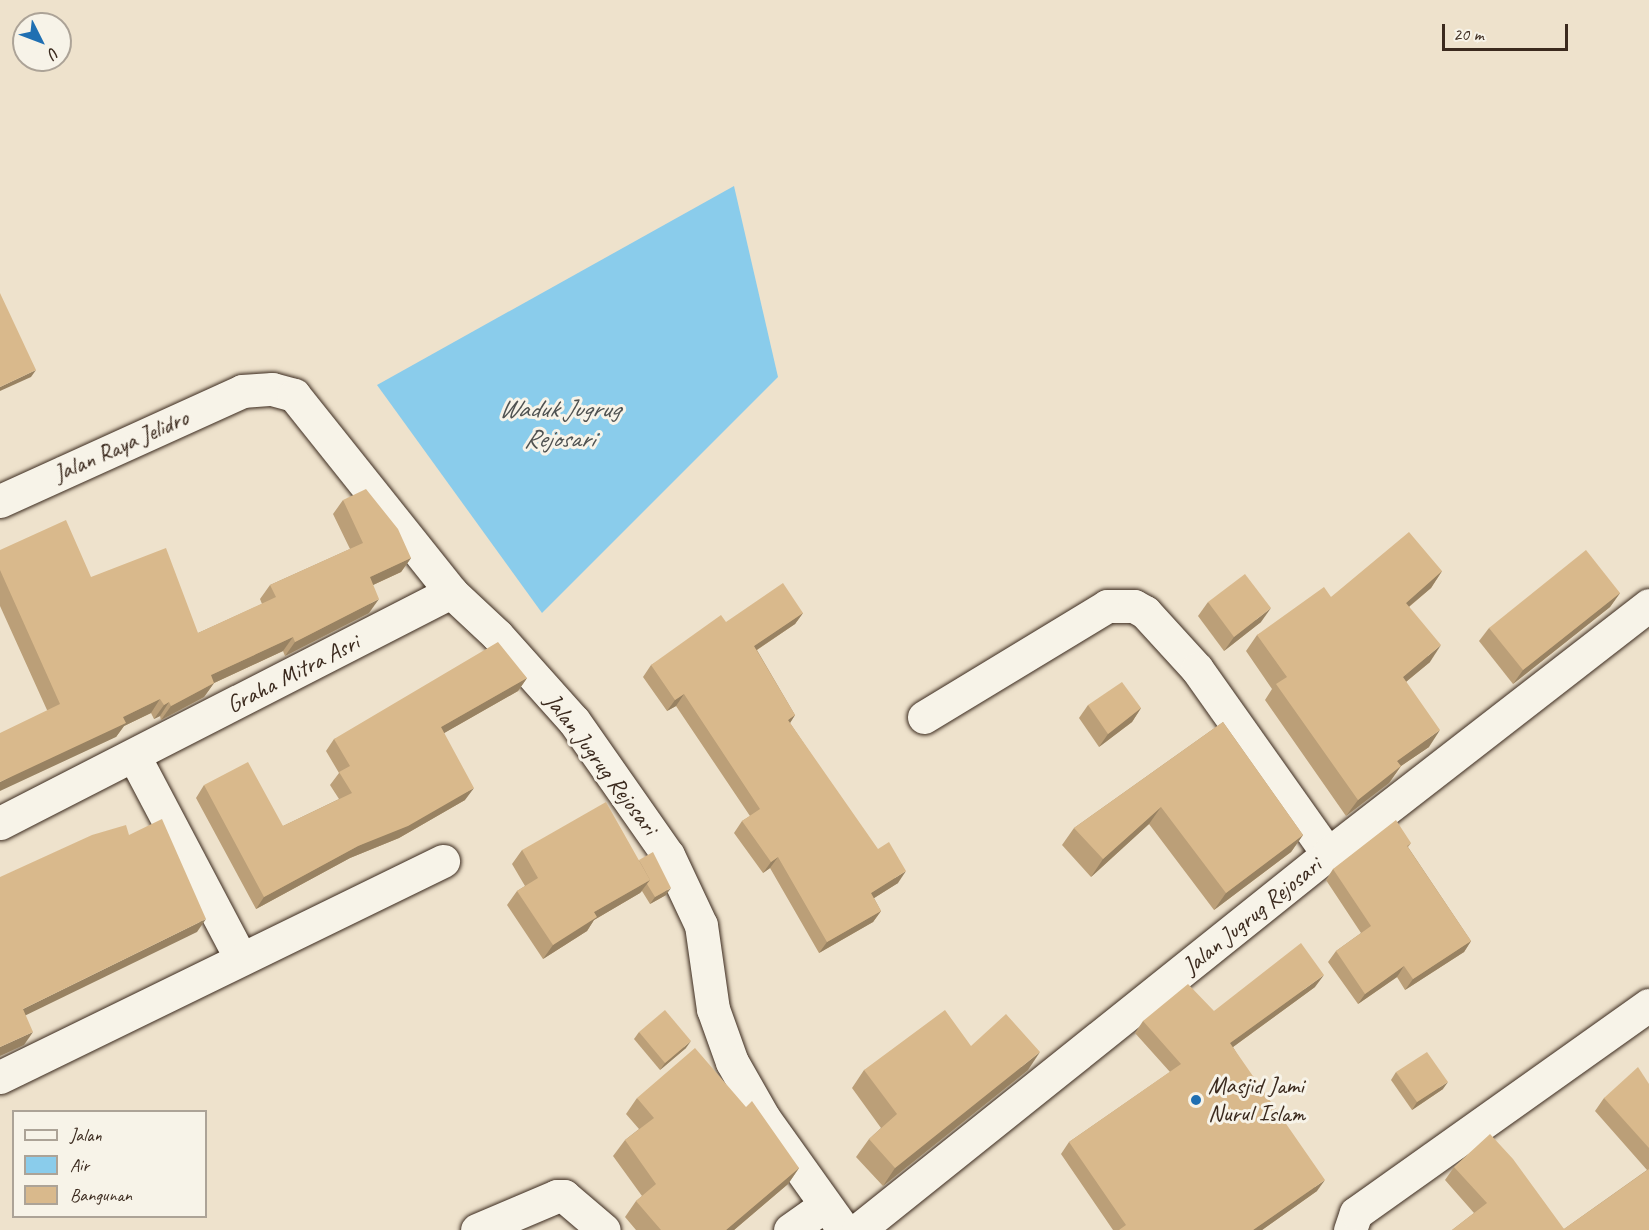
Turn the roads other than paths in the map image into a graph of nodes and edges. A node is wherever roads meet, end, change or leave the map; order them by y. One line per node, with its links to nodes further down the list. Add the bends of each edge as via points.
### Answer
1 (242, 391): 2 (street, Jalan Raya Jelidro); 3 (street, Jalan Jugrug Rejosari, via 272,388 294,395)
2 (0, 501)
3 (451, 592): 6 (street, Graha Mitra Asri); 13 (street, Jalan Jugrug Rejosari, via 497,635 574,721 668,855 701,925 713,1009 732,1062 764,1118)
4 (1649, 605): 8 (street, Jalan Jugrug Rejosari)
5 (924, 717): 8 (street, via 1107,606 1134,606 1145,612 1197,669)
6 (134, 756): 7 (street, Graha Mitra Asri); 10 (street)
7 (0, 823)
8 (1328, 854): 17 (street, Jalan Jugrug Rejosari)
9 (443, 861): 10 (street)
10 (241, 959): 12 (street)
11 (1649, 1005): 18 (street, via 1356,1213)
12 (0, 1077)
13 (834, 1218): 16 (street)
14 (477, 1230): 15 (street, via 564,1196)
15 (604, 1230)
16 (790, 1230)
17 (858, 1230)
18 (1350, 1230)

